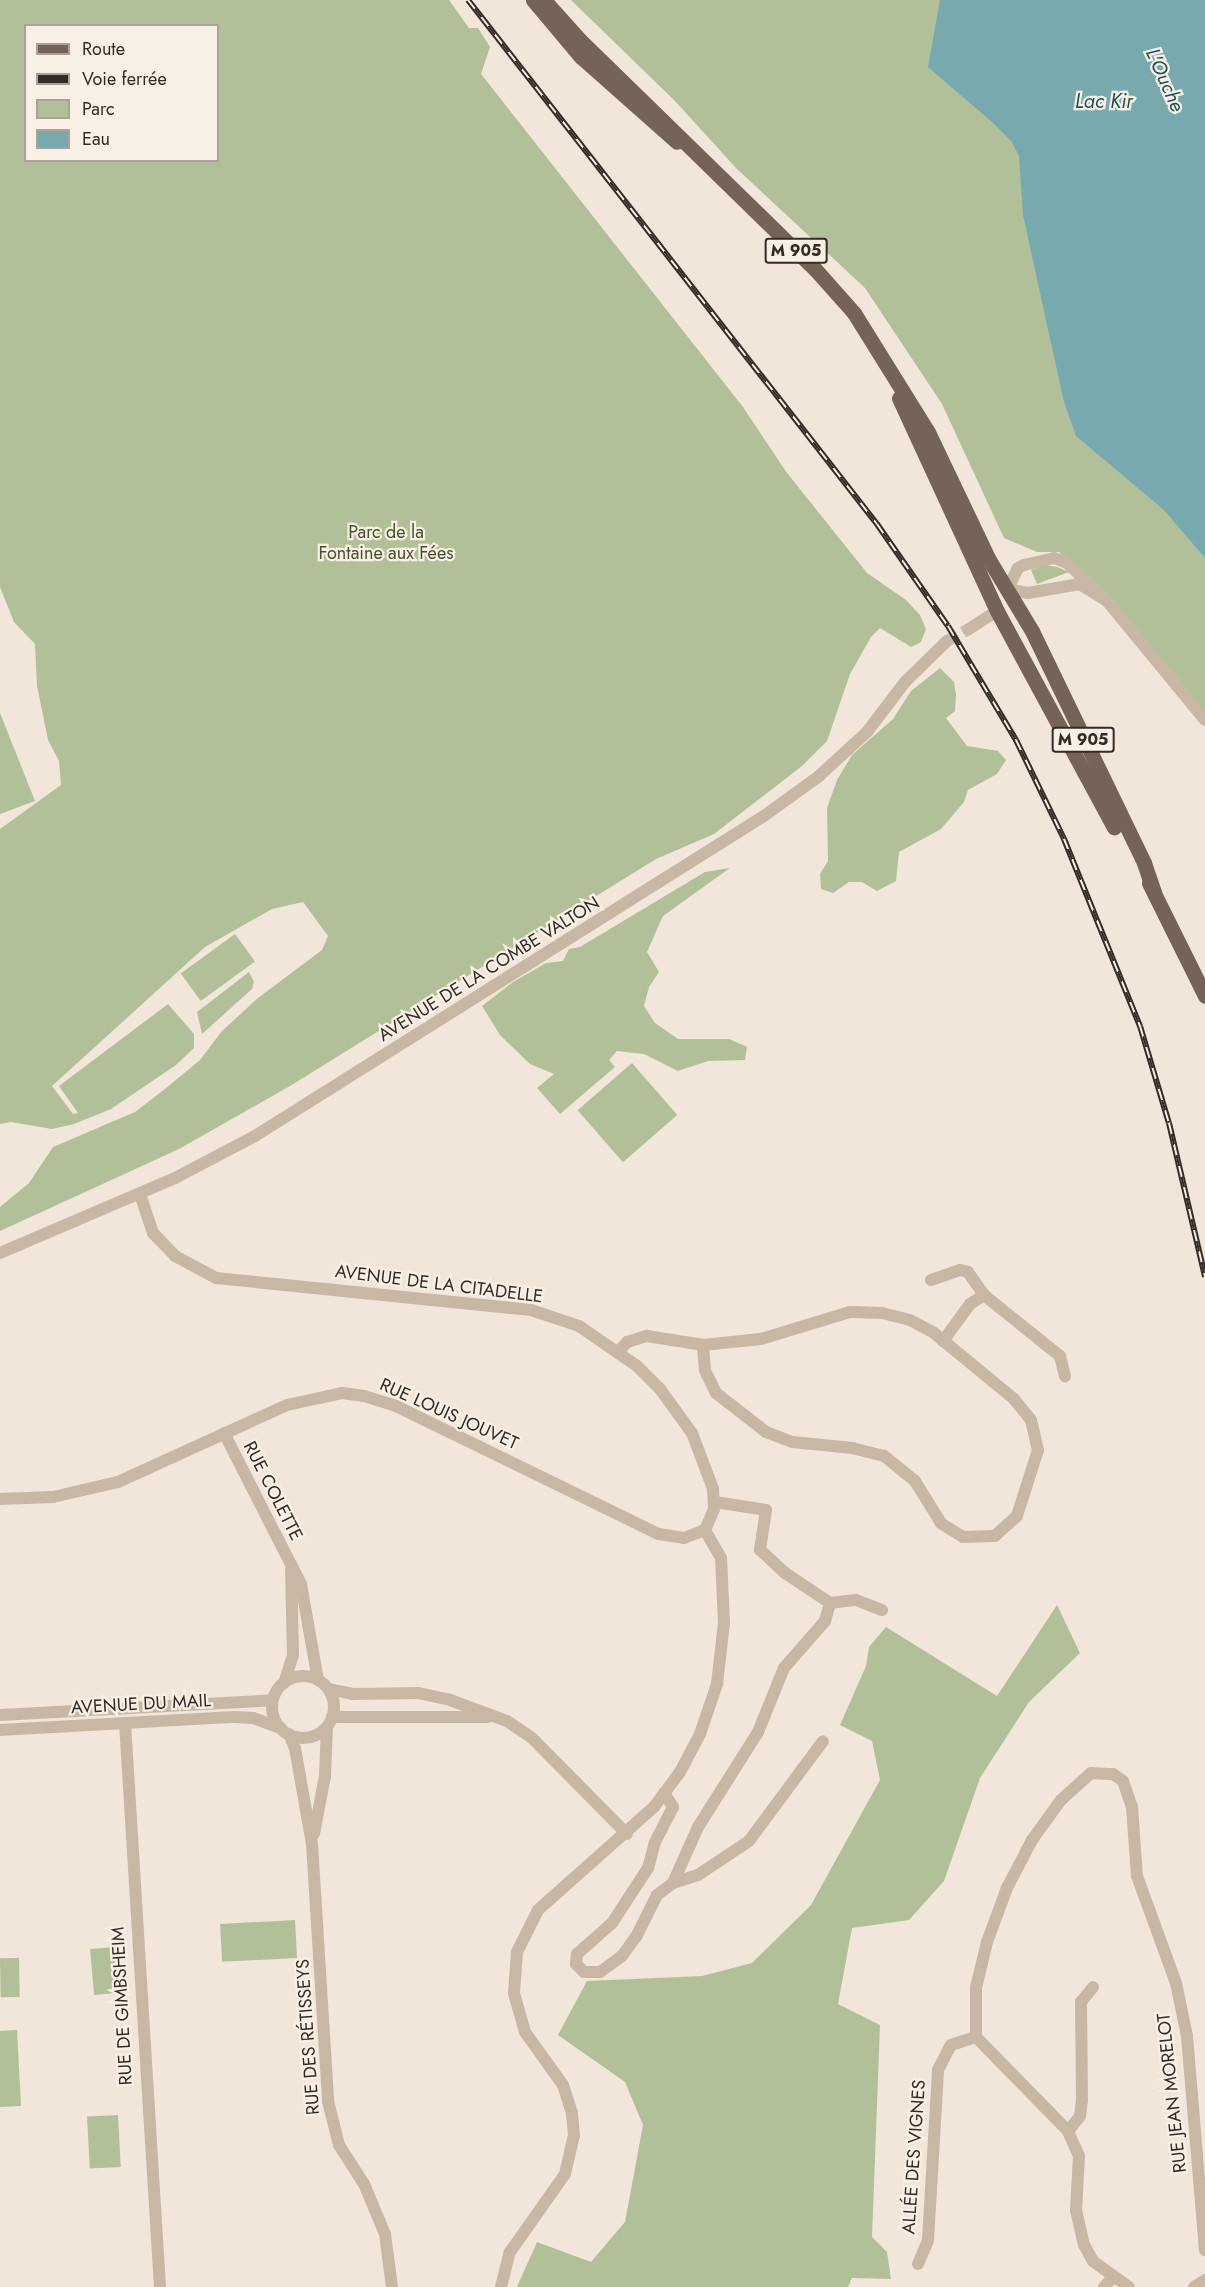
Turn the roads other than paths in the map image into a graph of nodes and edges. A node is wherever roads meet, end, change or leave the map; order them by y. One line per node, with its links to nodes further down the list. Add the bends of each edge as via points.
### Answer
1 (533, 0): 3 (main road, M 905)
2 (544, 0): 4 (main road, M 905)
3 (596, 71): 4 (main road, M 905, via 612,79 652,117); 5 (main road, M 905, via 670,140)
4 (667, 122): 5 (main road, M 905)
5 (687, 146): 6 (main road, M 905, via 837,291)
6 (888, 370): 7 (main road, M 905); 8 (main road, M 905, via 928,432 988,558)
7 (968, 546): 8 (main road, M 905, via 990,578); 10 (main road, M 905)
8 (1008, 589): 9 (street, via 1028,593 1080,585); 9 (street, via 1018,568 1054,558 1067,563); 10 (main road); 14 (main road, M 905, via 1032,631)
9 (1107, 601): 13 (street)
10 (997, 611): 11 (street); 14 (main road, M 905, via 1020,636 1064,721); 15 (main road, M 905, via 1094,795)
11 (969, 629)
12 (947, 641): 17 (street, AVENUE DE LA COMBE VALTON, via 905,682 867,732 819,776 764,816 264,1131)
13 (1205, 720)
14 (1093, 762): 15 (main road, M 905, via 1144,863)
15 (1154, 892): 16 (main road, M 905)
16 (1205, 996)
17 (140, 1194): 18 (street, AVENUE DE LA COMBE VALTON); 23 (street, AVENUE DE LA CITADELLE, via 153,1233 175,1256 216,1278 531,1310 579,1326)
18 (0, 1253)
19 (930, 1280): 20 (street, via 960,1270 968,1272)
20 (984, 1295): 21 (street, via 970,1304); 24 (street, via 1060,1356)
21 (943, 1341): 22 (street, via 910,1320 870,1311 842,1314 761,1339); 22 (street, via 1021,1405 1035,1430 1036,1459 1019,1512 1001,1533 988,1538 963,1537 948,1529 915,1481 884,1456 853,1448 792,1442 753,1424 710,1384)
22 (703, 1345): 23 (street, via 647,1336 627,1342)
23 (619, 1351): 27 (street, AVENUE DE LA CITADELLE, via 660,1389 692,1433 708,1468)
24 (1065, 1376)
25 (224, 1433): 26 (street, RUE LOUIS JOUVET, via 118,1482 53,1497); 28 (street, RUE LOUIS JOUVET, via 299,1400 331,1394 364,1396 396,1406 659,1533 684,1538); 29 (street, RUE COLETTE)
26 (0, 1499)
27 (715, 1502): 28 (street); 30 (street, via 766,1510 760,1550)
28 (705, 1530): 43 (street, via 722,1565 724,1623 719,1672 700,1734)
29 (290, 1566): 32 (street, RUE COLETTE, via 301,1584); 33 (street, RUE COLETTE, via 293,1655)
30 (830, 1603): 31 (street, via 855,1600); 46 (street, via 825,1621 784,1668 779,1686 730,1782 698,1827)
31 (882, 1610)
32 (318, 1680): 33 (street, via 300,1676); 34 (street)
33 (284, 1683): 35 (street)
34 (329, 1689): 37 (street, via 352,1694 418,1693 450,1700); 38 (street, via 334,1704)
35 (273, 1700): 36 (street, AVENUE DU MAIL); 41 (street, via 273,1711)
36 (0, 1715)
37 (492, 1717): 38 (street); 44 (street, via 520,1728 532,1738)
38 (329, 1722): 41 (street, via 309,1737); 45 (street, RUE DES RÉTISSEYS, via 325,1776)
39 (125, 1723): 40 (street, AVENUE DU MAIL); 41 (street, AVENUE DU MAIL, via 235,1717 253,1718); 54 (street, RUE DE GIMBSHEIM)
40 (0, 1730)
41 (285, 1731): 45 (street, RUE DES RÉTISSEYS, via 295,1748)
42 (823, 1742): 46 (street, via 749,1841 698,1875)
43 (664, 1793): 44 (street); 46 (street, via 672,1802 672,1811 655,1842 646,1873 612,1923 577,1954 579,1968 595,1973 616,1961 636,1937 651,1903)
44 (627, 1834): 56 (street, via 538,1910 517,1952 514,1993 525,2032 563,2085 574,2136 566,2174 510,2252)
45 (312, 1844): 55 (street, RUE DES RÉTISSEYS, via 328,2101 339,2145 364,2184 385,2234)
46 (673, 1883)
47 (1093, 1987): 49 (street, via 1081,2002 1080,2116)
48 (976, 2037): 49 (street); 50 (street, RUE JEAN MORELOT, via 976,1989 987,1942 1006,1888 1032,1840 1061,1800 1092,1773 1105,1772 1123,1781 1132,1807 1137,1876 1182,2010); 51 (street, ALLÉE DES VIGNES, via 951,2045 938,2070 928,2240)
49 (1068, 2131): 53 (street, via 1079,2156 1078,2227)
50 (1205, 2250)
51 (918, 2264)
52 (1205, 2280): 58 (street)
53 (1108, 2283): 57 (street)
54 (160, 2287)
55 (392, 2287)
56 (501, 2287)
57 (1129, 2287)
58 (1194, 2287)

